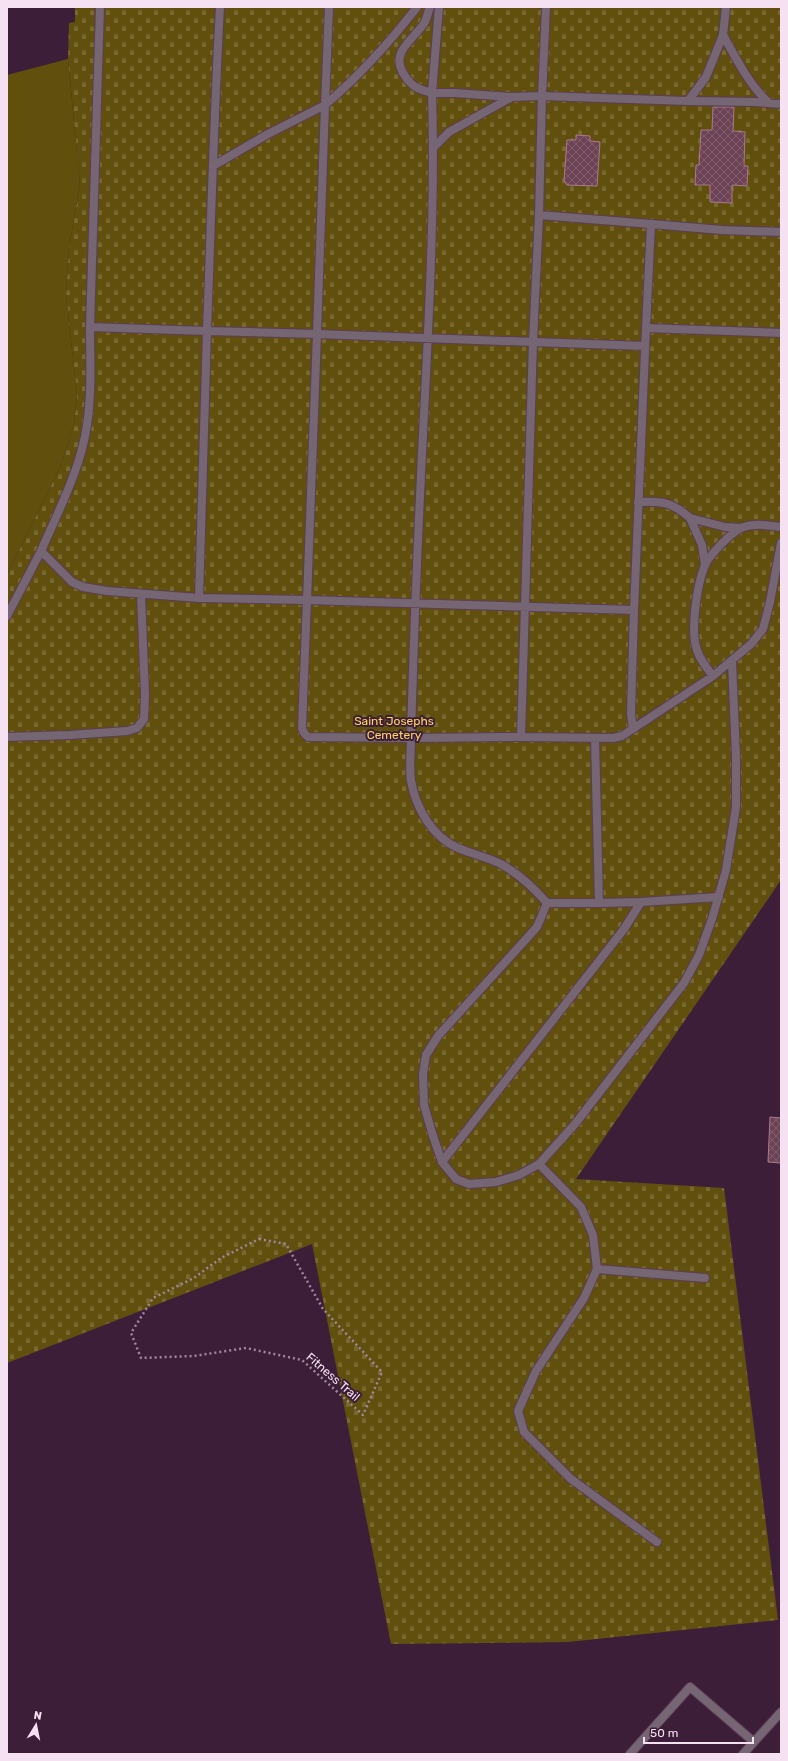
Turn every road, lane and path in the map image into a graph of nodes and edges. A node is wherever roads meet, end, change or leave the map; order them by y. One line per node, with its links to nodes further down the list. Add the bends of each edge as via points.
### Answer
1 (100, 7): 22 (lane)
2 (220, 7): 18 (lane)
3 (330, 7): 16 (lane)
4 (418, 7): 16 (lane, via 344,90)
5 (430, 7): 10 (lane, via 425,21 402,49 399,58 400,68 416,88)
6 (439, 7): 10 (lane)
7 (546, 7): 11 (lane)
8 (726, 7): 9 (lane)
9 (723, 35): 13 (lane, via 706,76); 14 (lane, via 737,60)
10 (432, 93): 12 (lane); 17 (lane)
11 (542, 96): 12 (lane); 13 (lane); 19 (lane)
12 (510, 97): 17 (lane, via 449,132)
13 (688, 101): 14 (lane)
14 (769, 103): 15 (lane)
15 (781, 104)
16 (325, 105): 18 (lane); 26 (lane)
17 (434, 147): 27 (lane)
18 (213, 166): 24 (lane)
19 (539, 215): 20 (lane); 28 (lane)
20 (651, 224): 21 (lane); 23 (lane)
21 (781, 232)
22 (90, 328): 24 (lane); 35 (lane, via 91,389 87,426 65,496)
23 (646, 328): 25 (lane); 29 (lane)
24 (207, 330): 26 (lane); 38 (lane)
25 (781, 333)
26 (317, 334): 27 (lane); 39 (lane)
27 (428, 338): 28 (lane); 40 (lane)
28 (533, 342): 29 (lane); 41 (lane)
29 (645, 346): 30 (lane)
30 (638, 502): 31 (lane, via 669,503); 42 (lane)
31 (690, 518): 32 (lane, via 725,527); 36 (lane, via 702,545)
32 (741, 528): 33 (lane, via 753,525); 36 (lane, via 716,550)
33 (781, 528)
34 (781, 543): 44 (lane, via 763,629)
35 (41, 551): 37 (lane, via 72,582 83,587); 43 (lane)
36 (705, 565): 45 (lane, via 693,632 702,662)
37 (141, 594): 38 (lane); 47 (lane, via 145,695 144,719 137,728 70,735)
38 (199, 598): 39 (lane)
39 (307, 600): 40 (lane); 49 (lane, via 302,728 304,734 308,737)
40 (415, 603): 41 (lane); 49 (lane)
41 (526, 608): 42 (lane); 48 (lane)
42 (634, 610): 46 (lane, via 631,714)
43 (7, 616)
44 (732, 662): 45 (lane); 51 (lane, via 736,807)
45 (714, 676): 46 (lane)
46 (633, 729): 50 (lane, via 622,736)
47 (7, 737)
48 (521, 737): 49 (lane); 50 (lane)
49 (411, 738): 53 (lane, via 410,779 414,798 428,824 442,840 501,864 517,874)
50 (595, 738): 54 (lane)
51 (719, 897): 52 (lane); 56 (lane, via 699,955 684,983 575,1124)
52 (641, 902): 54 (lane); 55 (lane, via 624,929)
53 (548, 903): 54 (lane); 55 (lane, via 537,927 438,1036 426,1055 423,1074 424,1105)
54 (599, 903)
55 (442, 1162): 56 (lane, via 456,1179 469,1184 496,1182 519,1175)
56 (539, 1164): 57 (lane, via 581,1207 593,1235)
57 (597, 1269): 59 (lane); 60 (lane, via 584,1298 536,1371 518,1411 524,1432 571,1479)
58 (194, 1278): 58 (path, Fitness Trail, via 221,1258 259,1239 286,1244 323,1309 382,1372 363,1415 302,1360 246,1348 194,1356 140,1358 131,1333 153,1298)
59 (705, 1278)
60 (657, 1542)
61 (781, 1712): 62 (lane)
62 (754, 1742): 63 (lane, via 690,1687); 64 (lane)
63 (630, 1754)
64 (743, 1754)

